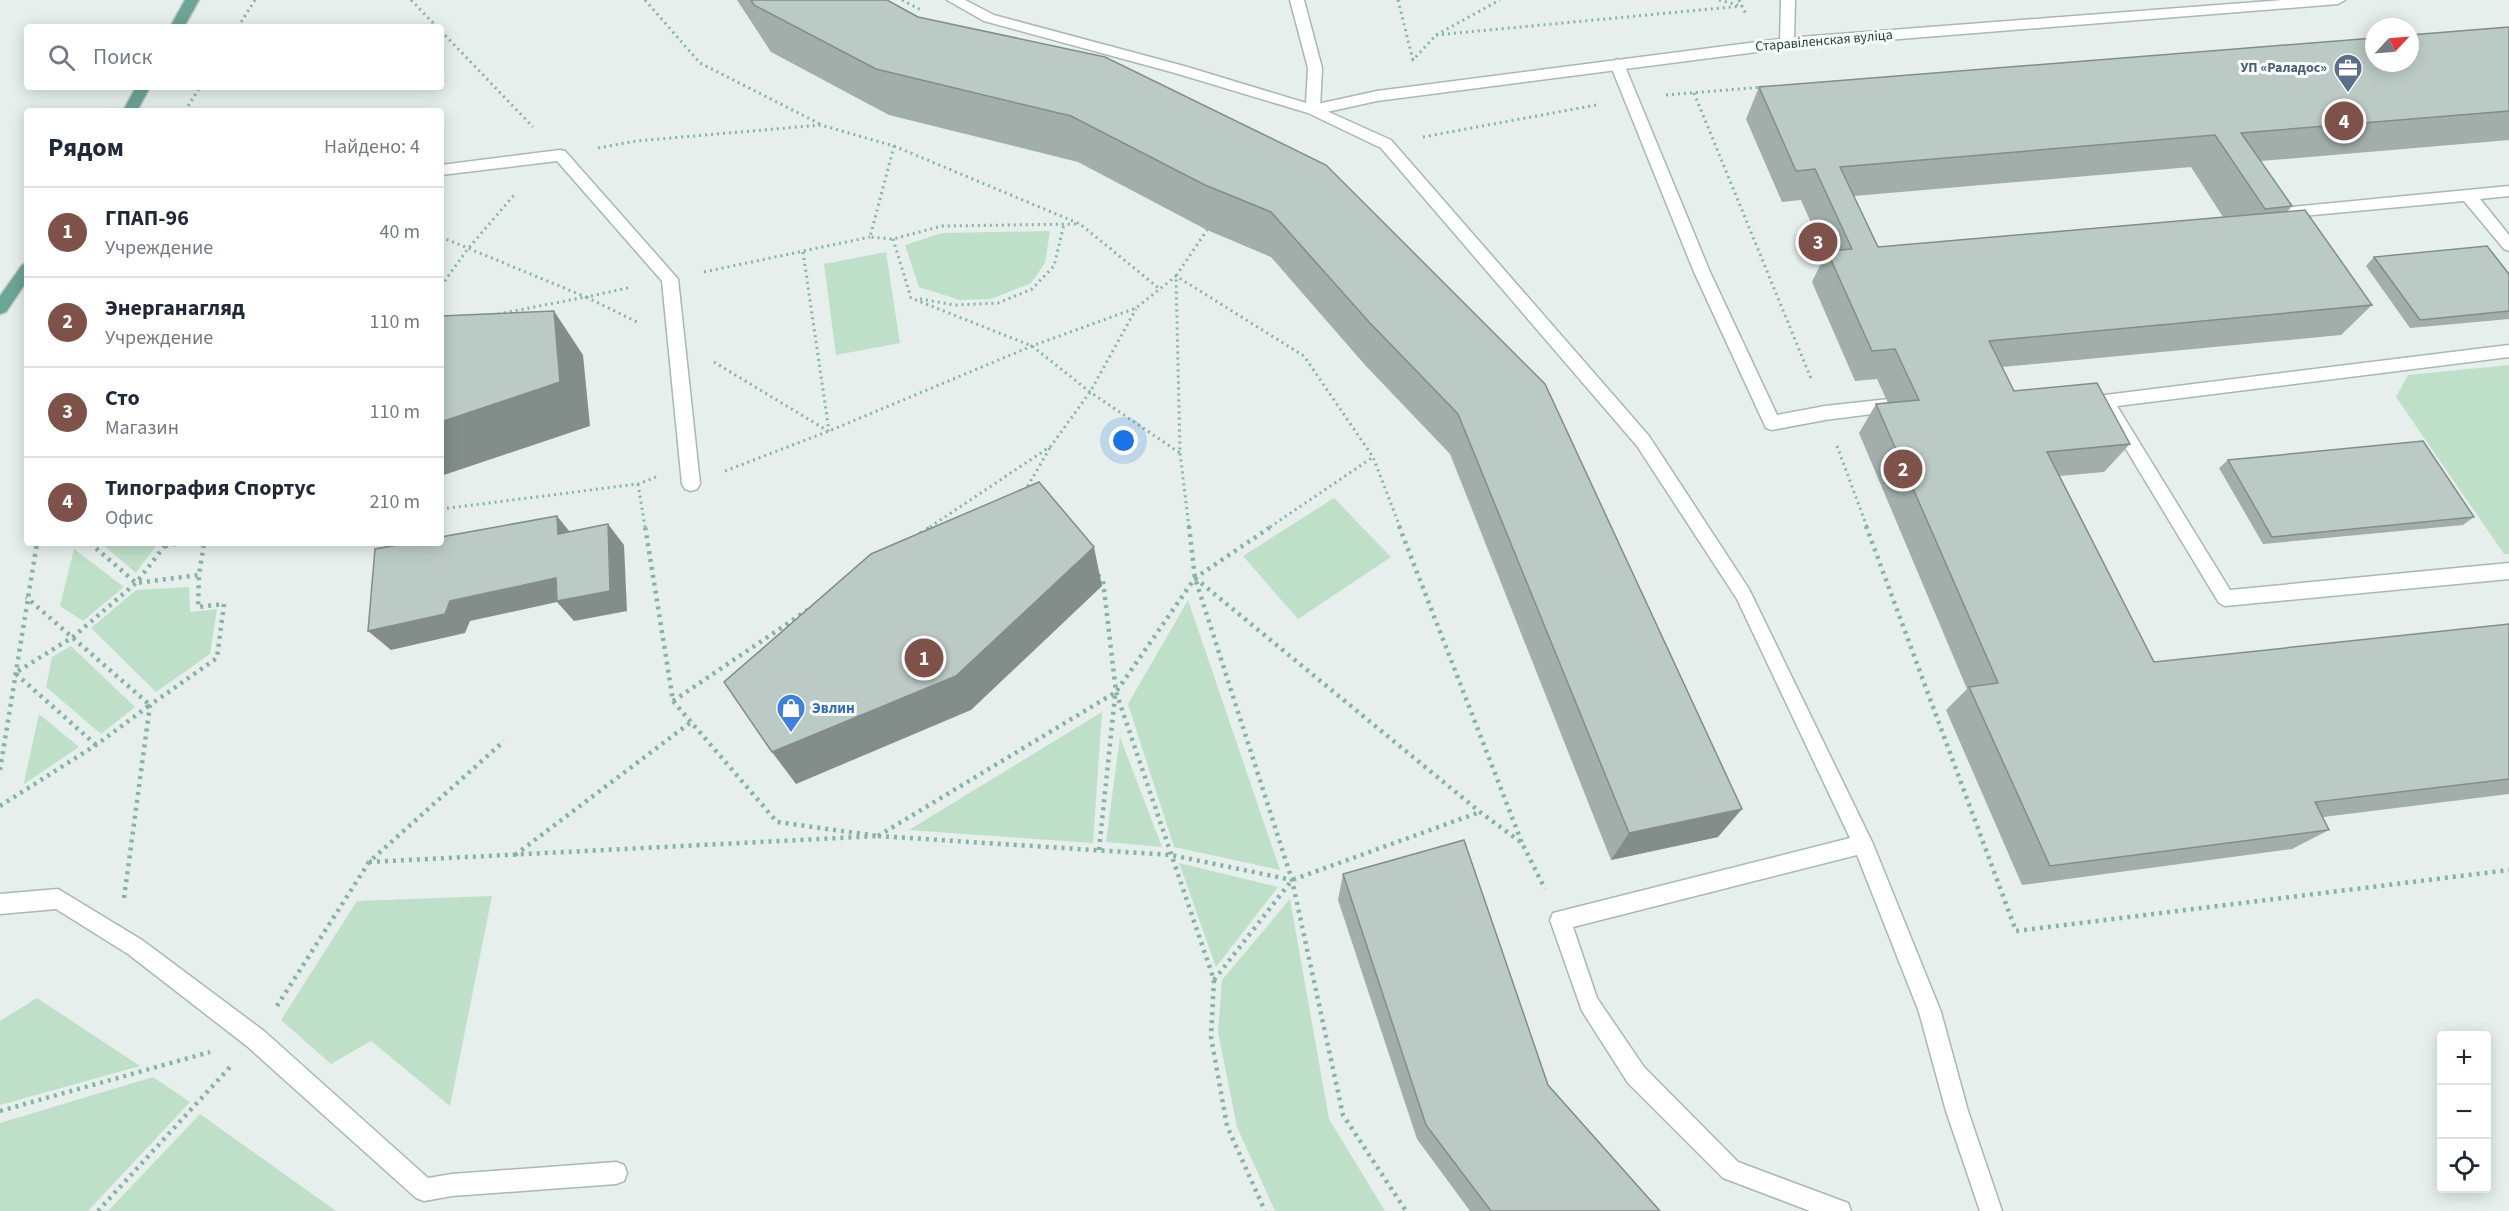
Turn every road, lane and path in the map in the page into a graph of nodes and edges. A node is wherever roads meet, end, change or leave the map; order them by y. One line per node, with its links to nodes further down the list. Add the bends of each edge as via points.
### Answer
1 (192, 0): 12 (main road)
2 (255, 0): 13 (path)
3 (411, 0): 14 (path)
4 (645, 0): 27 (path, via 700,63)
5 (954, 0): 26 (street, via 989,18)
6 (1297, 0): 26 (street, via 1315,68)
7 (1398, 0): 16 (path, via 1413,60)
8 (1500, 0): 16 (path)
9 (1719, 0): 16 (path, via 1742,6)
10 (1788, 0): 17 (street)
11 (2335, 0): 17 (street, Старавіленская вуліца)
12 (179, 24)
13 (240, 24)
14 (434, 24)
15 (444, 34): 30 (path)
16 (1436, 35)
17 (1787, 43): 18 (street, Старавіленская вуліца)
18 (1617, 64): 23 (street); 26 (street, Старавіленская вуліца, via 1377,96)
19 (1766, 87): 22 (path)
20 (141, 90): 24 (main road)
21 (198, 90): 25 (path)
22 (1694, 93): 23 (path); 54 (path)
23 (1631, 99): 28 (path); 54 (street, via 1702,272 1772,423)
24 (132, 108)
25 (187, 108)
26 (1313, 110): 28 (street)
27 (821, 125): 29 (path); 30 (path, via 636,141)
28 (1386, 144): 87 (street, via 1642,441 1743,594)
29 (894, 146): 36 (path); 38 (path, via 870,237)
30 (560, 155): 31 (street); 43 (path, via 528,179); 60 (street, via 670,279)
31 (444, 170)
32 (2509, 191): 33 (street)
33 (2468, 195): 34 (street); 39 (street)
34 (2262, 215)
35 (1064, 224): 36 (path); 38 (path, via 942,226); 46 (path, via 1054,266 1032,289 998,303 956,305)
36 (1080, 224): 44 (path)
37 (1207, 230): 42 (path)
38 (893, 239): 46 (path)
39 (2509, 245)
40 (803, 252): 55 (path)
41 (24, 273): 47 (main road)
42 (1176, 276): 44 (path); 57 (path); 58 (path, via 1304,356)
43 (444, 282)
44 (1161, 290): 48 (path)
45 (586, 297): 49 (path)
46 (911, 298): 50 (path)
47 (0, 308)
48 (1136, 308): 50 (path); 52 (path)
49 (497, 314)
50 (1032, 346): 52 (path); 55 (path)
51 (2509, 351): 67 (street, via 2100,400 2225,598)
52 (1090, 392): 56 (path); 57 (path)
53 (1889, 406): 54 (street)
54 (1825, 413): 92 (path, via 2016,931)
55 (829, 431): 60 (path)
56 (1051, 446): 61 (path, via 1026,489); 62 (path)
57 (1180, 453): 70 (path)
58 (1374, 457): 70 (path); 86 (path)
59 (638, 484): 77 (path)
60 (691, 484)
61 (1033, 497)
62 (911, 540)
63 (36, 546): 72 (path)
64 (93, 546): 71 (path)
65 (164, 546): 71 (path)
66 (204, 546): 69 (path)
67 (2509, 571)
68 (1096, 573): 76 (path, via 1103,581)
69 (199, 575): 71 (path); 78 (path, via 198,607 224,604 217,658)
70 (1195, 578): 76 (path); 84 (path); 93 (path)
71 (136, 583): 74 (path)
72 (26, 597): 74 (path); 75 (path)
73 (812, 607): 77 (path)
74 (73, 637): 75 (path); 78 (path)
75 (15, 673): 81 (path); 82 (path)
76 (1116, 692): 85 (path); 88 (path); 90 (path)
77 (673, 701): 79 (path)
78 (150, 705): 81 (path); 96 (path)
79 (691, 722): 85 (path, via 777,822); 89 (path)
80 (504, 741): 91 (path)
81 (96, 745): 83 (path)
82 (0, 770)
83 (0, 806)
84 (1480, 812): 86 (path); 93 (path)
85 (878, 836): 88 (path); 89 (path)
86 (1522, 843): 95 (path)
87 (1863, 844): 95 (street); 105 (street, via 1930,1012)
88 (1099, 850): 90 (path)
89 (514, 855): 91 (path)
90 (1171, 855): 93 (path); 97 (path)
91 (369, 862): 98 (path)
92 (2509, 870)
93 (1292, 880): 97 (path); 103 (path, via 1343,1115)
94 (0, 904): 96 (street, via 58,898)
95 (1560, 920): 104 (street, via 1589,1004 1636,1076 1731,1170)
96 (118, 937): 98 (street)
97 (1214, 980): 102 (path, via 1211,1037 1227,1126)
98 (256, 1039): 99 (path); 100 (street, via 424,1190); 101 (path)
99 (0, 1110)
100 (616, 1173)
101 (98, 1211)
102 (1265, 1211)
103 (1406, 1211)
104 (1840, 1211)
105 (1991, 1211)

